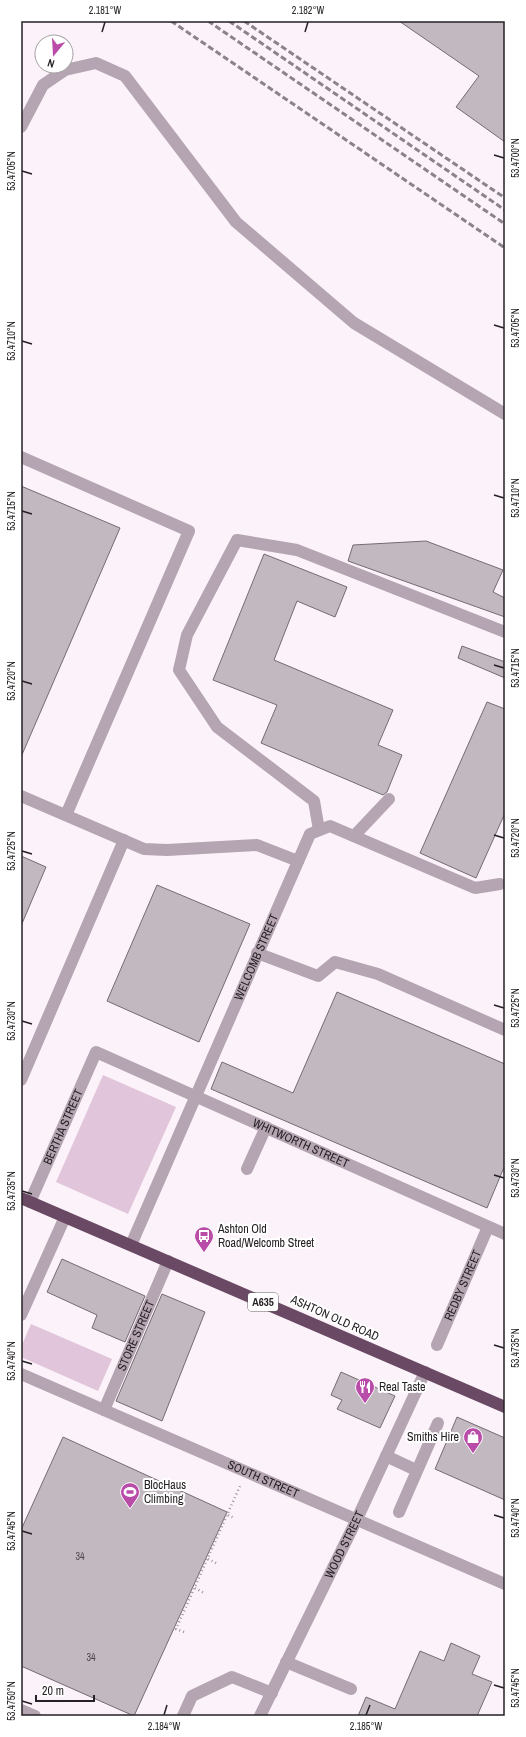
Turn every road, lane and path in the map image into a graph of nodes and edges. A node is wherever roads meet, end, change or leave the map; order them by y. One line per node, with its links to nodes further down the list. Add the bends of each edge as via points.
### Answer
1 (21, 127): 2 (street, via 43,85 65,70 96,64 125,76 236,222 354,323)
2 (505, 414)
3 (21, 457): 7 (street, via 189,532)
4 (505, 632): 8 (street, via 297,550 237,540 187,636 179,670 217,727 314,801)
5 (21, 796): 7 (street)
6 (389, 799): 9 (street)
7 (66, 815): 10 (street)
8 (319, 830): 9 (street, via 330,826); 11 (street, WELCOMB STREET, via 310,834)
9 (354, 836): 12 (street, via 475,888)
10 (124, 840): 11 (street, via 144,849 167,850 257,845); 16 (street)
11 (298, 861): 13 (street, WELCOMB STREET)
12 (500, 884)
13 (257, 953): 14 (street, via 318,976 335,962 378,974); 17 (street, WELCOMB STREET)
14 (505, 1030)
15 (96, 1052): 17 (street, WHITWORTH STREET); 20 (street, BERTHA STREET)
16 (21, 1080)
17 (195, 1096): 18 (street, WHITWORTH STREET); 24 (street, WELCOMB STREET)
18 (266, 1127): 19 (street); 22 (street, WHITWORTH STREET)
19 (247, 1169)
20 (26, 1200): 21 (highway, ASHTON OLD ROAD / A635)
21 (65, 1217): 24 (highway, ASHTON OLD ROAD / A635); 26 (street)
22 (488, 1227): 23 (street, WHITWORTH STREET); 27 (street, REDBY STREET)
23 (505, 1234)
24 (131, 1245): 25 (highway, ASHTON OLD ROAD / A635)
25 (168, 1261): 28 (highway, ASHTON OLD ROAD / A635); 31 (street, STORE STREET)
26 (21, 1315)
27 (437, 1345)
28 (425, 1372): 30 (highway, ASHTON OLD ROAD / A635); 33 (street, WOOD STREET)
29 (21, 1374): 31 (street, SOUTH STREET)
30 (505, 1407)
31 (104, 1410): 35 (street, SOUTH STREET)
32 (438, 1423): 34 (street)
33 (386, 1456): 34 (street); 39 (street, WOOD STREET)
34 (416, 1470): 36 (street)
35 (247, 1471): 37 (path); 39 (street, SOUTH STREET)
36 (398, 1512)
37 (228, 1515): 38 (path); 40 (path)
38 (234, 1518)
39 (357, 1519): 42 (street, SOUTH STREET); 46 (street, WOOD STREET)
40 (208, 1559): 41 (path); 43 (path)
41 (218, 1564)
42 (505, 1584)
43 (195, 1588): 44 (path); 45 (path, via 176,1629)
44 (204, 1592)
45 (184, 1632)
46 (286, 1662): 47 (street); 48 (street, WOOD STREET)
47 (351, 1689)
48 (272, 1693): 51 (street, via 232,1677 192,1696); 52 (street, WOOD STREET)
49 (21, 1710): 50 (street)
50 (35, 1716)
51 (183, 1716)
52 (260, 1716)

